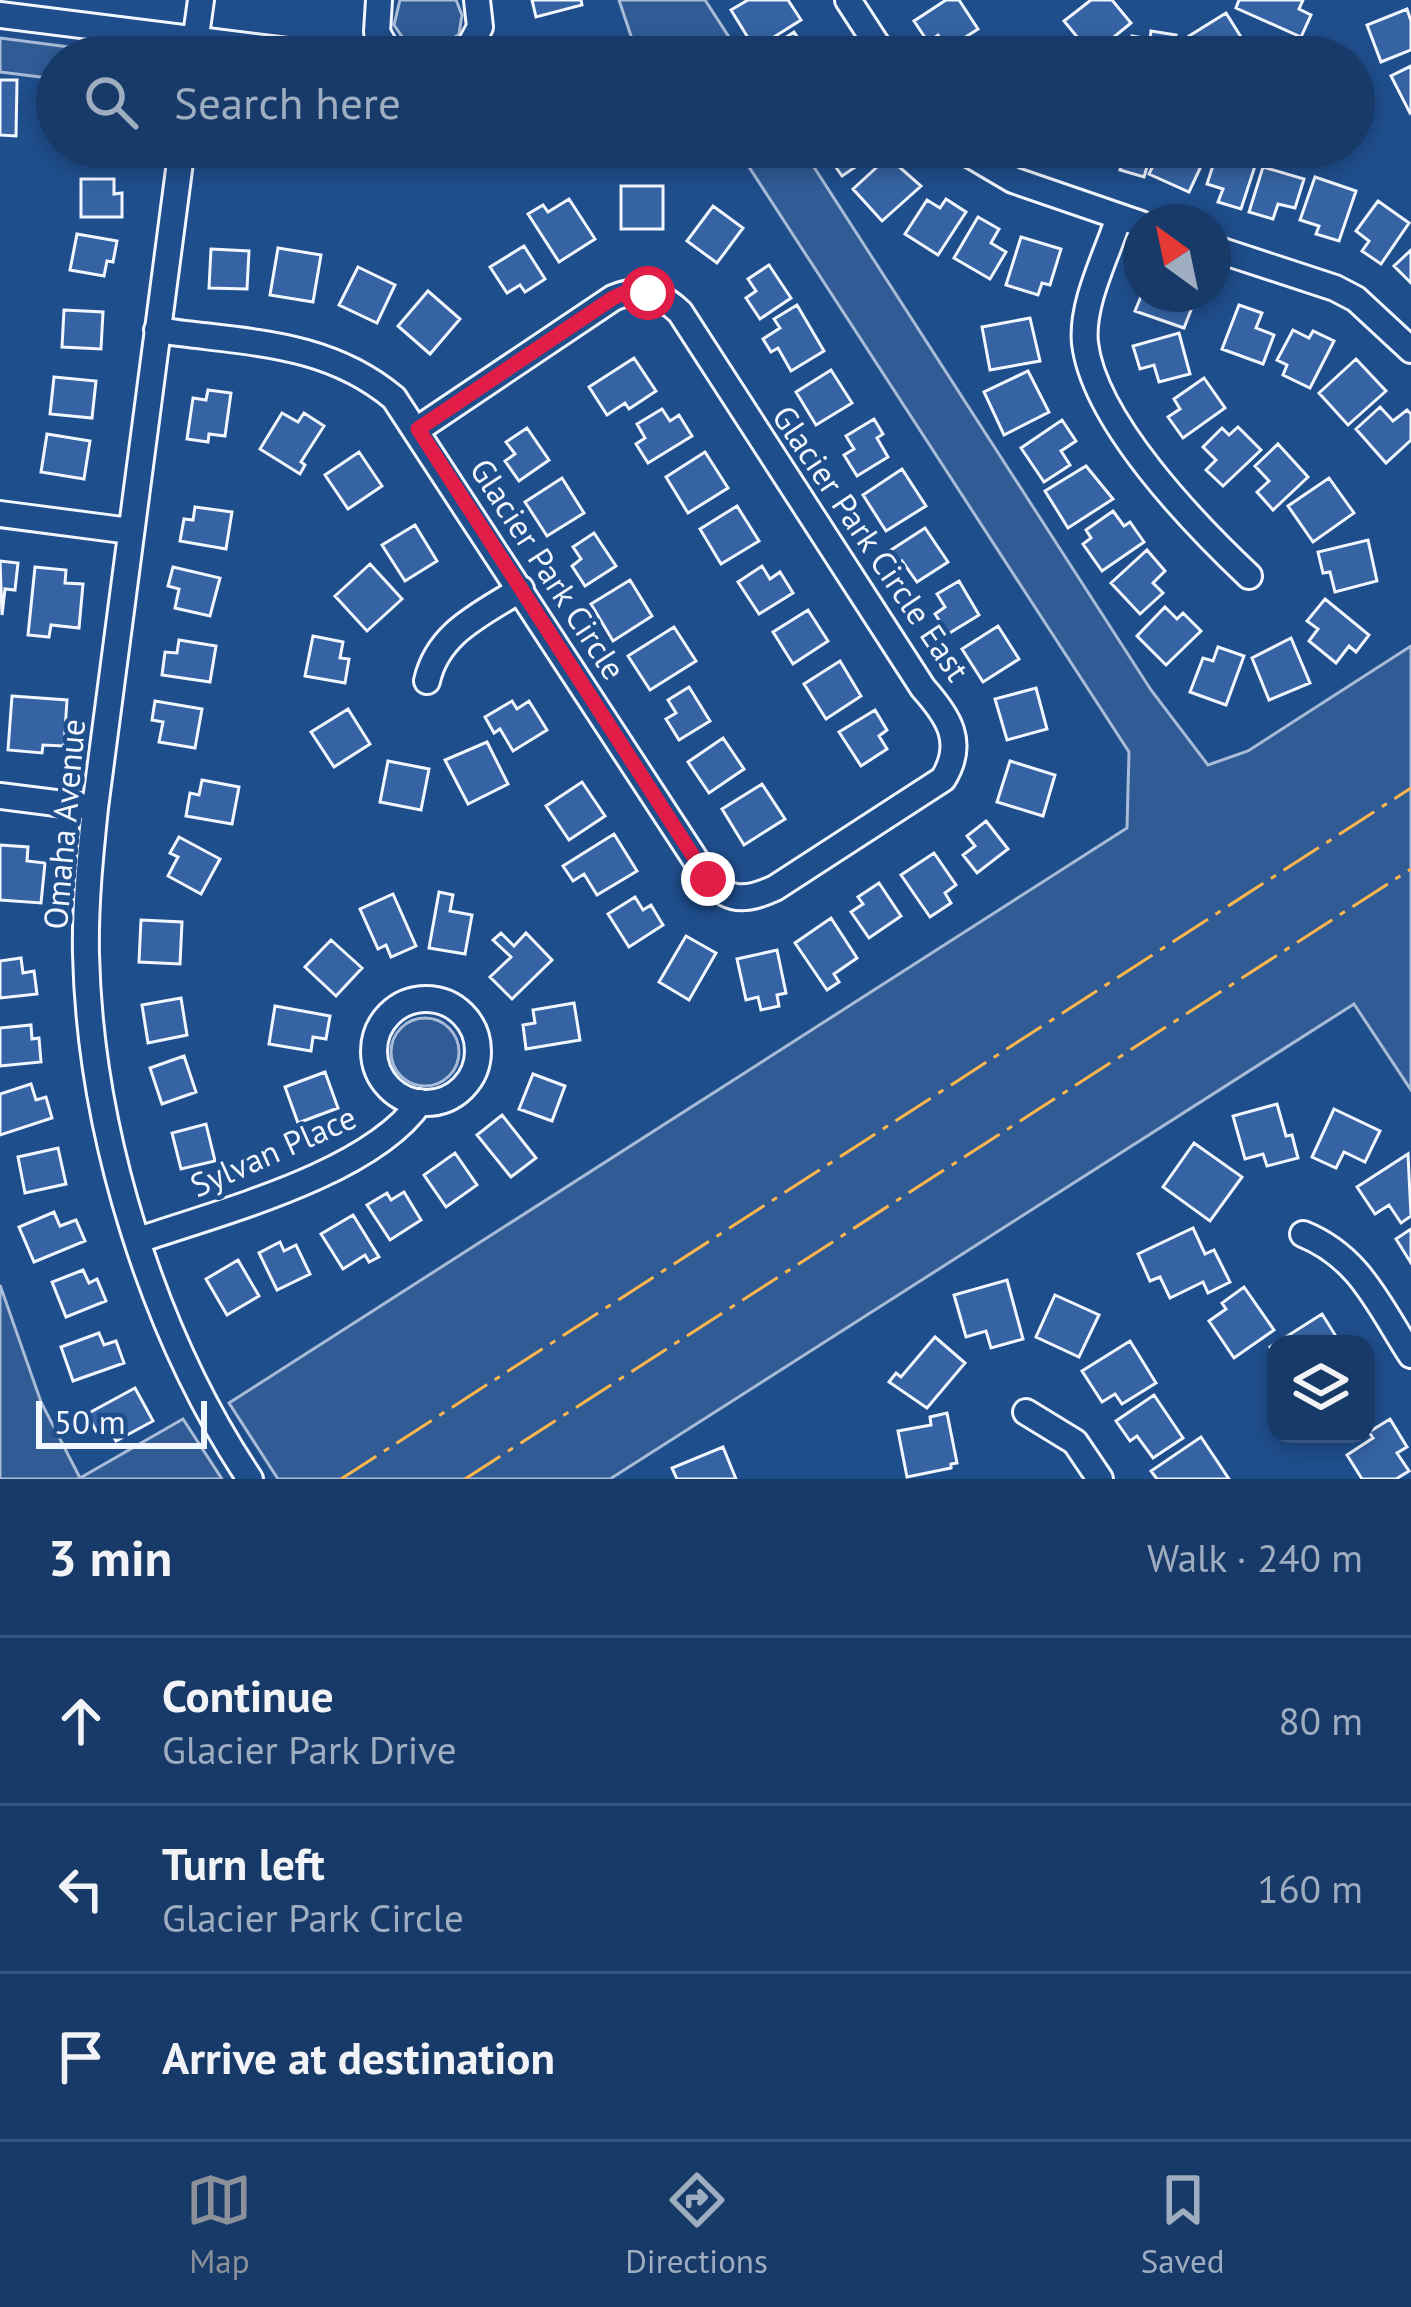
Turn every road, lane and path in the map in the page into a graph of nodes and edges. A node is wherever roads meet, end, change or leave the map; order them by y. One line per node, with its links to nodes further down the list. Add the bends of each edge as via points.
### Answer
1 (201, 0): 7 (street)
2 (379, 0): 8 (street)
3 (477, 0): 9 (street)
4 (848, 0): 10 (street)
5 (0, 15): 6 (street)
6 (120, 36)
7 (197, 36)
8 (379, 36)
9 (476, 36)
10 (871, 36)
11 (179, 168): 16 (street, Omaha Avenue)
12 (993, 168): 13 (street)
13 (1123, 219)
14 (1123, 237): 21 (street, via 1087,317 1094,377 1162,487)
15 (1231, 254): 17 (street, via 1356,299)
16 (158, 330): 18 (street, Glacier Park Circle, via 340,362 394,398); 20 (street, Omaha Avenue)
17 (1411, 350)
18 (418, 429): 22 (street, Glacier Park Circle); 26 (street, Glacier Park Circle East, via 613,298 658,295 680,312 953,730 953,756 938,784)
19 (0, 514): 20 (street)
20 (130, 531): 25 (street, Omaha Avenue)
21 (1249, 576)
22 (521, 589): 23 (street, via 449,636); 26 (street, Glacier Park Circle, via 708,879 735,898)
23 (427, 681)
24 (0, 796): 25 (street)
25 (94, 808): 29 (street, Omaha Avenue, via 89,1013 108,1133)
26 (760, 895)
27 (419, 1102): 27 (street, Sylvan Place, via 462,1088 477,1057 463,1014 433,999 394,1009 375,1041 386,1085); 29 (street, Sylvan Place, via 393,1133 324,1171)
28 (1303, 1234): 30 (street, via 1353,1266)
29 (139, 1240): 32 (street, Omaha Avenue, via 188,1375)
30 (1411, 1355)
31 (1026, 1412): 33 (street, via 1075,1442)
32 (250, 1479)
33 (1100, 1479)

